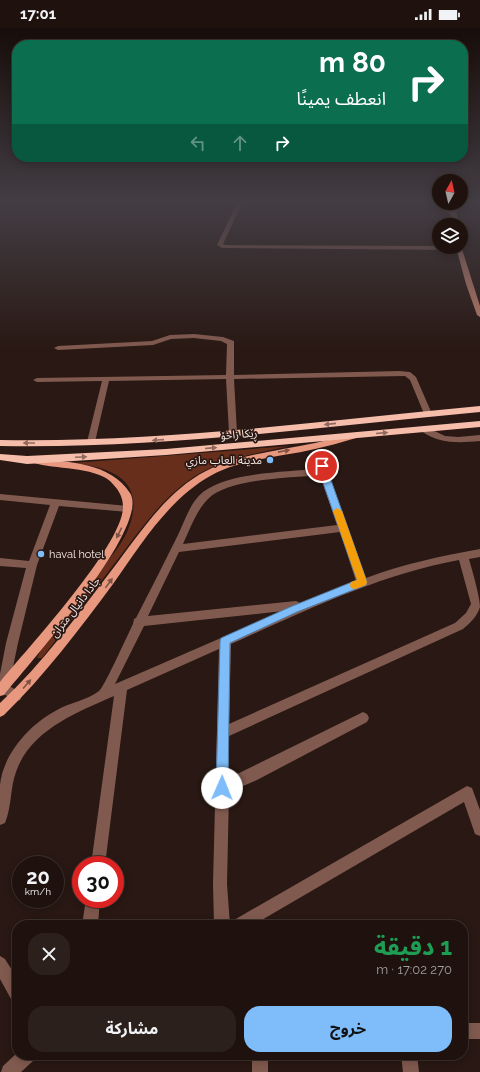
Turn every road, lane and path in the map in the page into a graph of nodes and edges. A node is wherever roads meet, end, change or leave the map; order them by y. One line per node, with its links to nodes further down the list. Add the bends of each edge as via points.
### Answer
1 (461, 254): 2 (main road)
2 (480, 314)
3 (58, 348): 4 (street, via 153,343 170,337 223,339 231,343)
4 (230, 377): 5 (street); 8 (street, via 403,373 413,379); 11 (street)
5 (106, 379): 6 (street); 14 (street)
6 (37, 380)
7 (480, 409): 8 (highway, ڕێکا زاخۆ)
8 (428, 414): 11 (highway, ڕێکا زاخۆ, one-way to 11)
9 (480, 424): 10 (highway, ڕێکا زاخۆ)
10 (424, 429): 12 (highway, ڕێکا زاخۆ, one-way to 10); 13 (street, via 437,438 448,440)
11 (233, 433): 14 (highway, ڕێکا زاخۆ, one-way to 14, via 156,440)
12 (359, 435): 17 (highway, ڕێکا زاخۆ, one-way to 12, via 166,452); 34 (main road, جادا دانيال متران, one-way to 12, via 68,636 162,512 181,493 209,473 245,459)
13 (480, 438)
14 (91, 442): 15 (highway, ڕێکا زاخۆ, one-way to 15)
15 (0, 443)
16 (0, 457): 17 (highway, ڕێکا زاخۆ)
17 (27, 460): 20 (main road, via 88,468 112,478 127,495)
18 (0, 496): 19 (street)
19 (56, 502): 20 (street); 26 (street)
20 (128, 509): 32 (main road, جادا دانيال متران, one-way to 32, via 120,533 93,577)
21 (343, 528): 22 (street); 22 (street, via 323,469 245,480 220,487 206,495 196,508); 27 (street)
22 (175, 549): 29 (street)
23 (480, 553): 24 (street)
24 (463, 556): 27 (street, via 406,568); 37 (street, via 476,604 470,616 459,626)
25 (0, 562): 26 (street)
26 (32, 565): 32 (street)
27 (362, 582): 28 (street)
28 (307, 604): 29 (street); 30 (street)
29 (138, 622): 33 (street)
30 (225, 641): 31 (street); 37 (street)
31 (121, 688): 33 (street); 42 (street)
32 (2, 689): 34 (street)
33 (104, 695): 38 (street, via 71,708 51,720 16,758)
34 (16, 696): 35 (main road, جادا دانيال متران)
35 (0, 711)
36 (363, 718): 39 (street)
37 (223, 733): 39 (street)
38 (4, 781): 40 (street, via 5,802)
39 (222, 788): 45 (street)
40 (0, 818)
41 (480, 829): 46 (street, via 467,793)
42 (99, 856)
43 (92, 908): 44 (street)
44 (91, 920)
45 (222, 920)
46 (248, 920)
47 (0, 964): 48 (street)
48 (12, 984)
49 (468, 1031): 50 (street)
50 (480, 1031)
51 (22, 1060): 54 (street)
52 (260, 1060): 55 (street)
53 (410, 1060): 56 (street)
54 (9, 1072)
55 (260, 1072)
56 (411, 1072)

